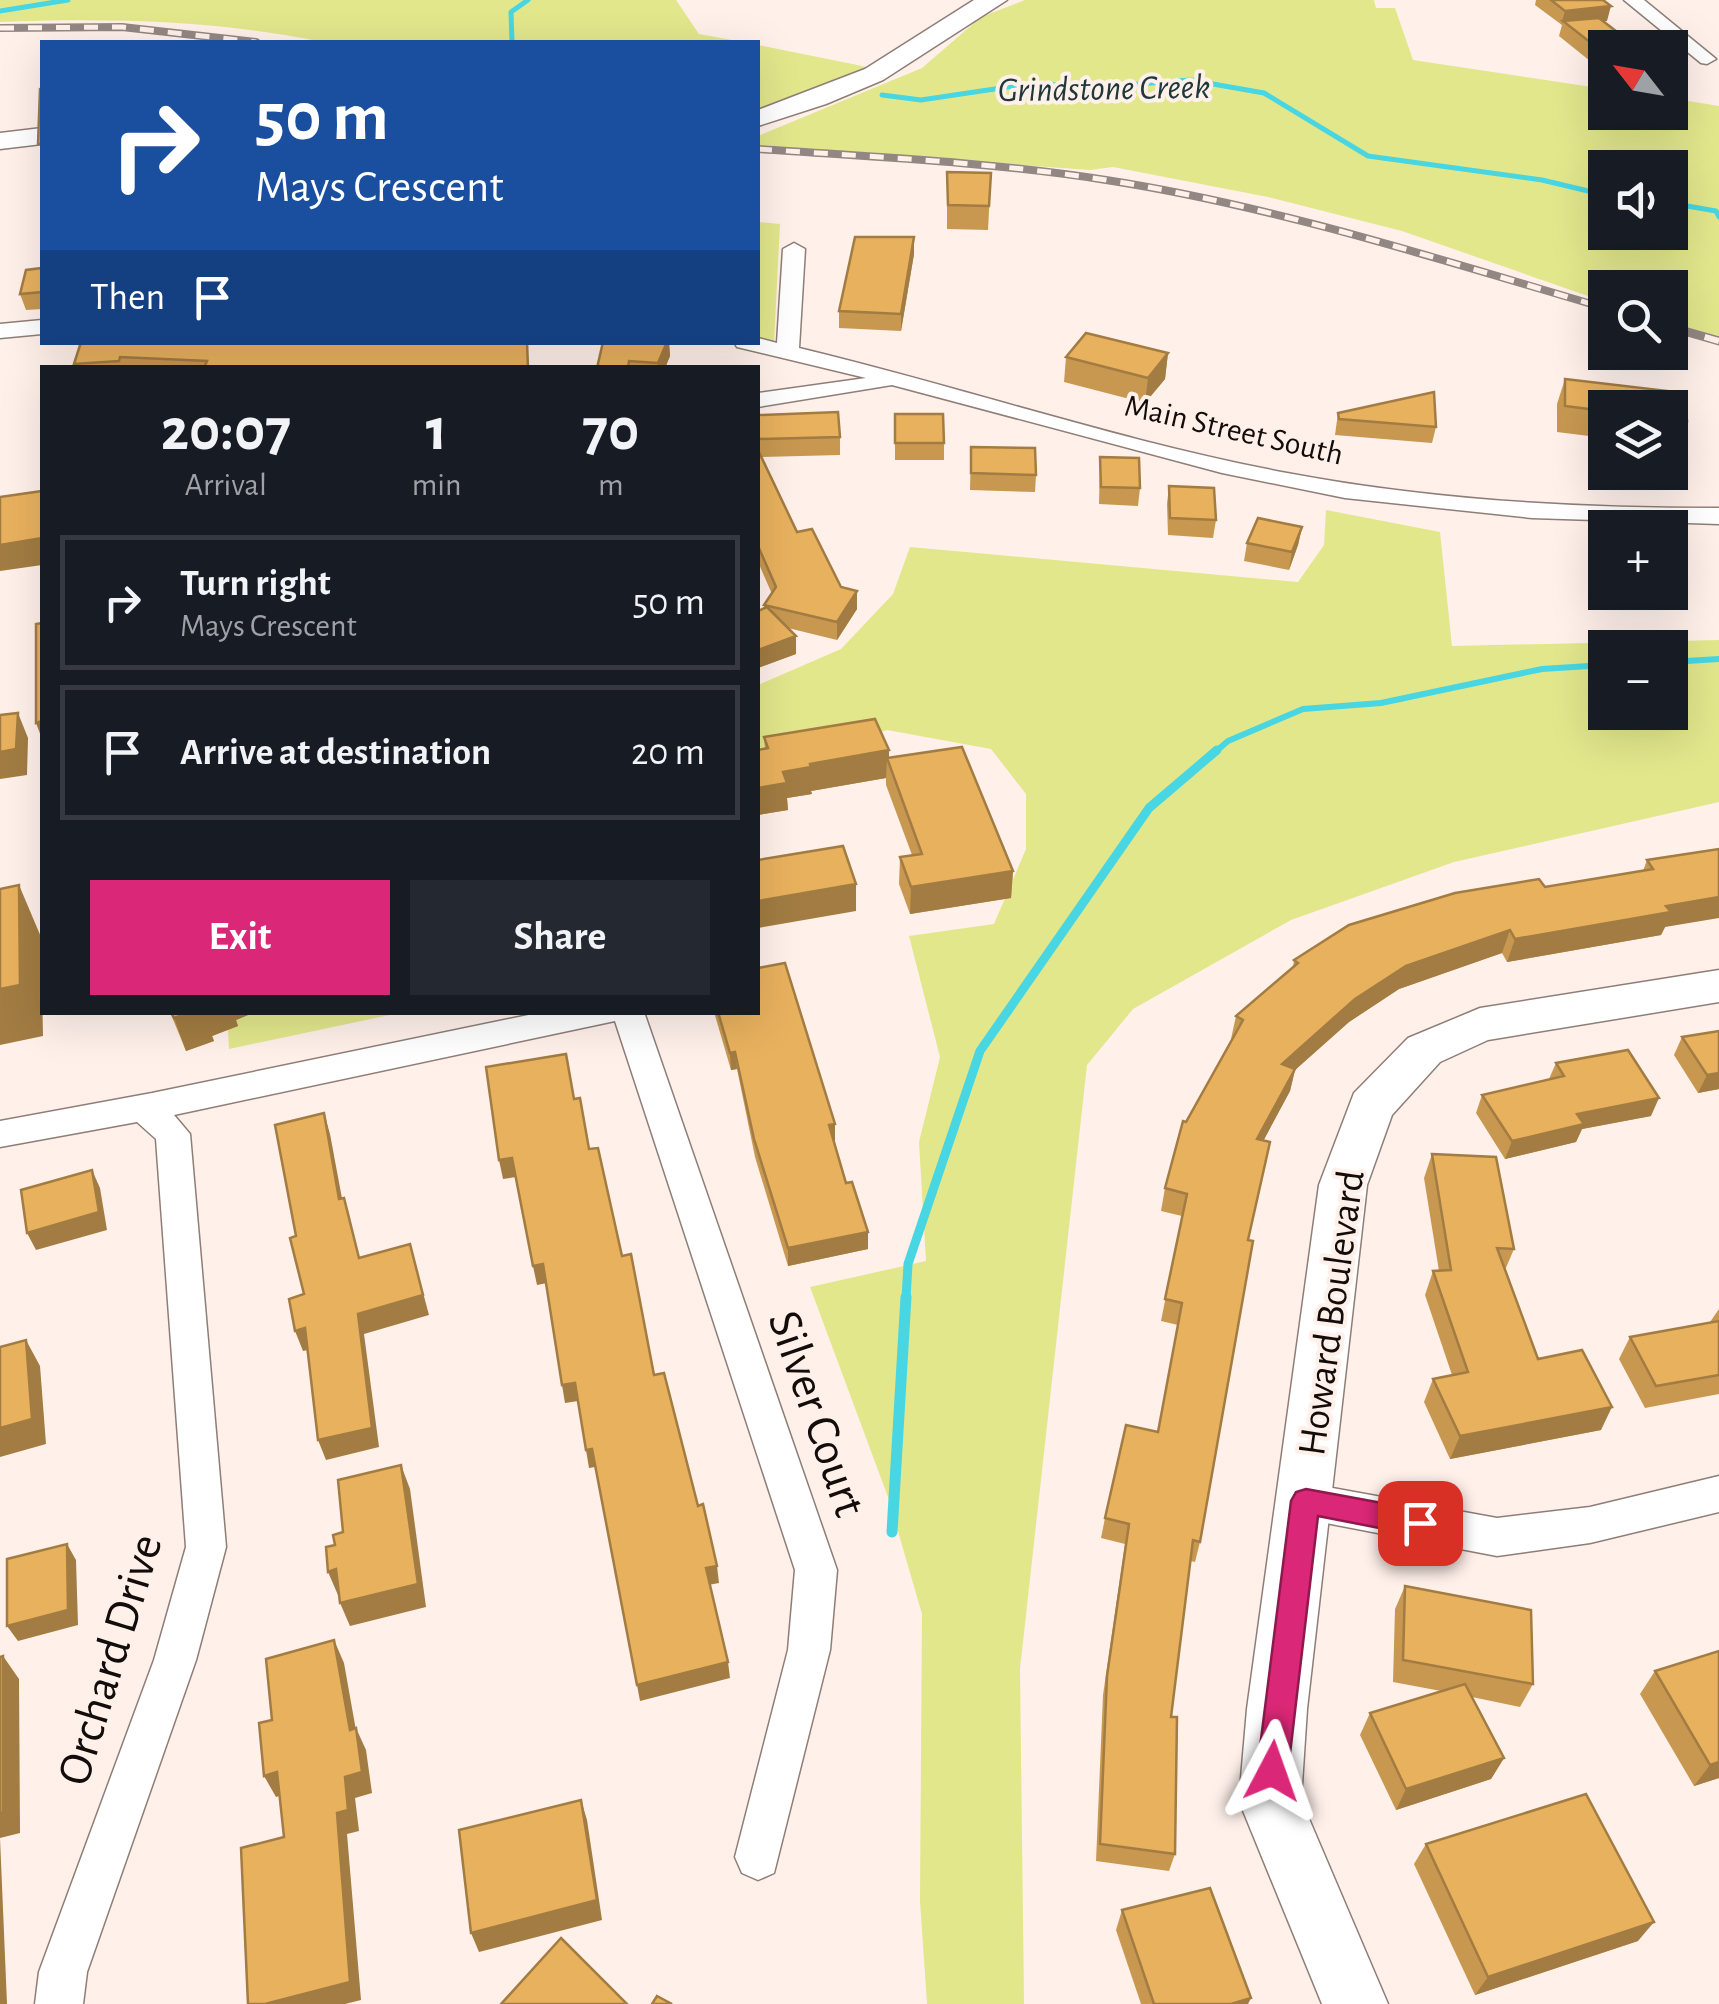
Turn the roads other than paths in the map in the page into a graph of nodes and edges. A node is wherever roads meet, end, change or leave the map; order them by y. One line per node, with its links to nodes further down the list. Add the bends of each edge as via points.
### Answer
1 (995, 0): 4 (street, via 863,80)
2 (1632, 0): 3 (street)
3 (1707, 59)
4 (760, 117)
5 (40, 136): 6 (street)
6 (0, 141)
7 (794, 249): 11 (street)
8 (40, 327): 9 (street)
9 (0, 331)
10 (758, 345): 11 (street, Main Street South)
11 (788, 352): 12 (street, Main Street South)
12 (901, 380): 13 (street); 14 (street, Main Street South, via 1224,467 1346,490 1543,513)
13 (760, 400)
14 (1719, 516)
15 (1719, 986): 21 (street, Howard Boulevard, via 1480,1025 1424,1050 1371,1106 1344,1185)
16 (591, 1015): 18 (street)
17 (629, 1015): 22 (street, Silver Court, via 816,1570 809,1650)
18 (147, 1110): 19 (street); 23 (street, Orchard Drive, via 174,1134 206,1547 175,1660 63,1972)
19 (0, 1134)
20 (1719, 1494): 21 (street, via 1590,1525 1497,1537)
21 (1306, 1501): 24 (street, Howard Boulevard, via 1270,1802)
22 (758, 1857)
23 (60, 2004)
24 (1355, 2004)

